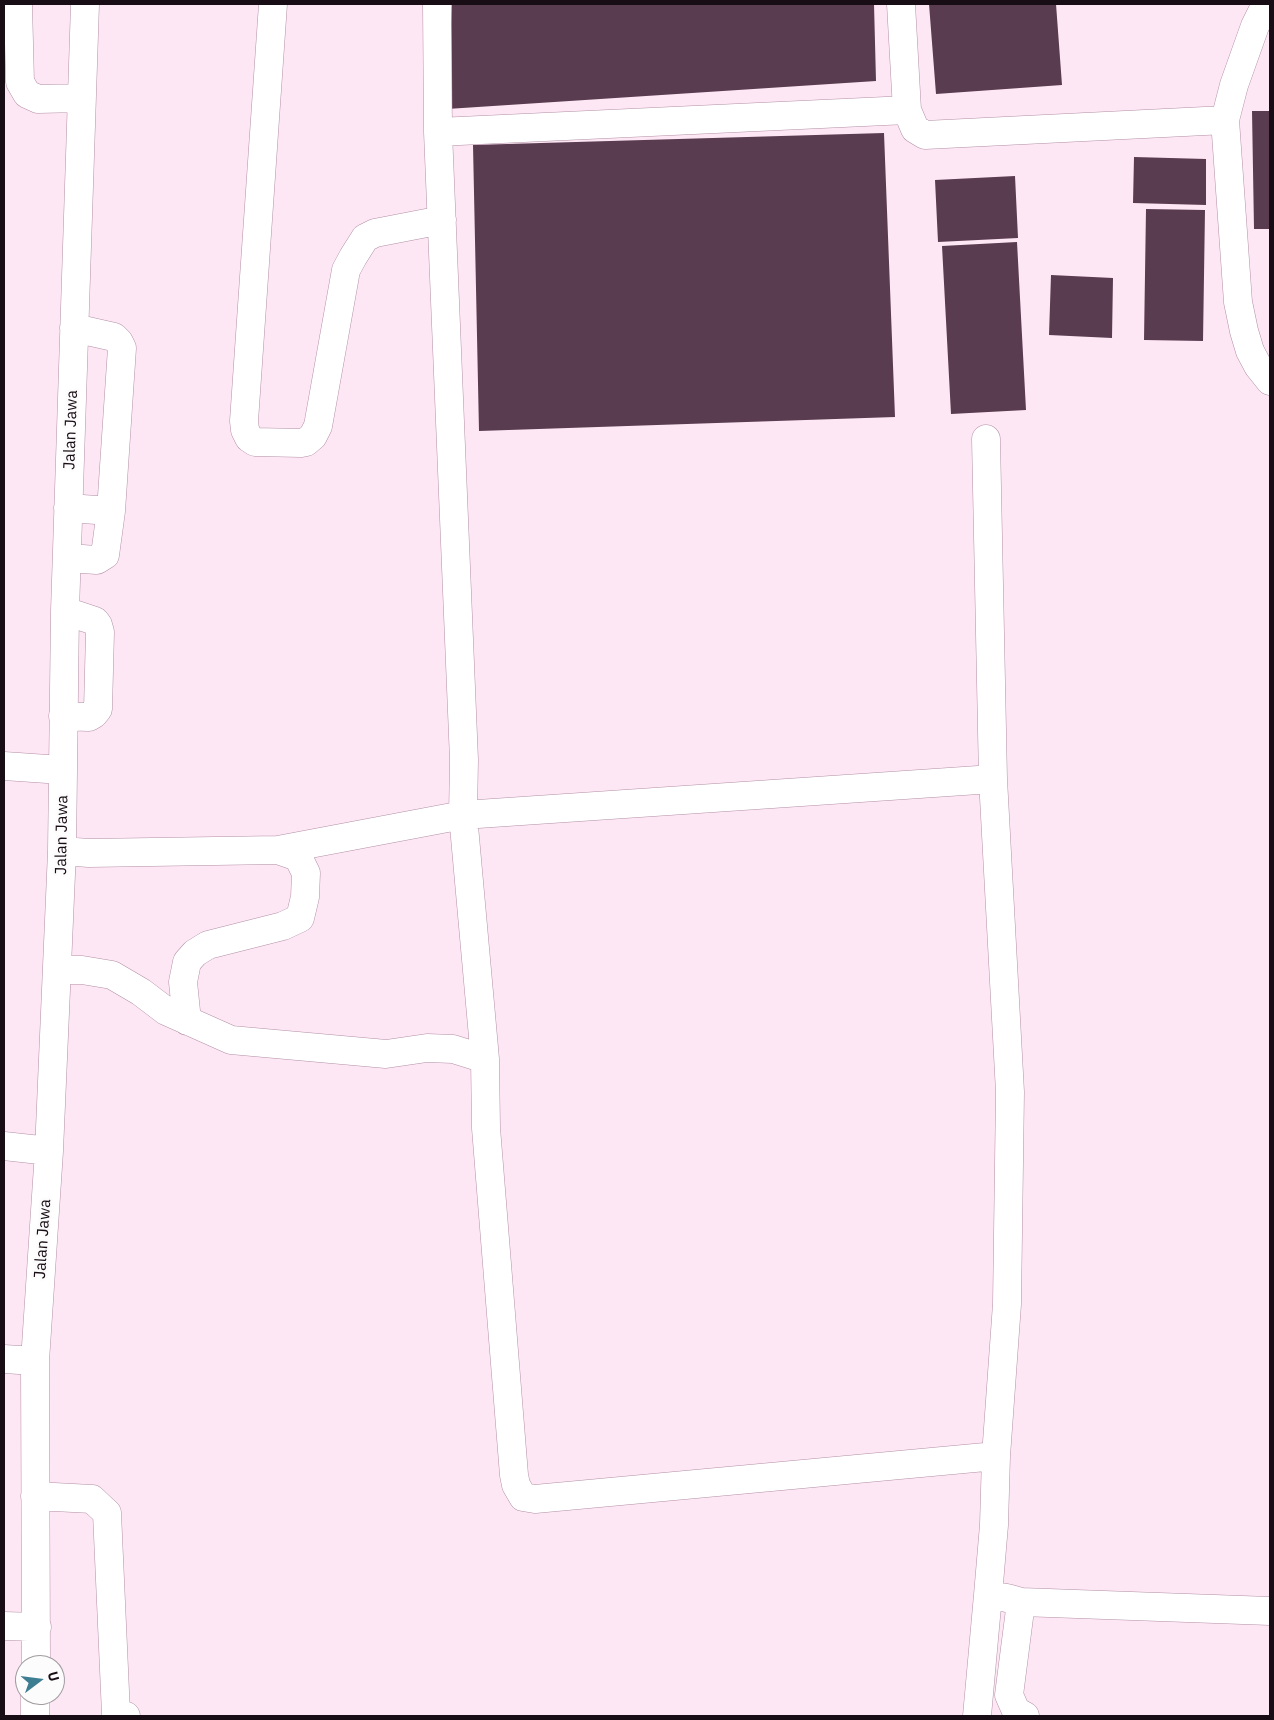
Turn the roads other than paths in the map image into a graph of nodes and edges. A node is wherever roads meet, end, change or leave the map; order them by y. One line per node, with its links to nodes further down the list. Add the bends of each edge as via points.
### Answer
1 (18, 4): 7 (street, via 20,82 27,94 38,99)
2 (85, 4): 7 (street, Jalan Jawa)
3 (273, 4): 11 (street, via 244,421 249,438 255,442 301,443 313,436 318,426 346,270 353,257 365,238 375,233)
4 (437, 4): 10 (street)
5 (901, 4): 8 (street)
6 (1267, 5): 9 (street, via 1255,26)
7 (81, 98): 12 (street, Jalan Jawa)
8 (907, 110): 9 (street, via 915,130 926,135); 10 (street)
9 (1225, 120): 13 (street, via 1238,302 1250,351)
10 (438, 132): 11 (street)
11 (442, 220): 21 (street, via 464,760)
12 (74, 328): 15 (street, Jalan Jawa); 16 (street, via 114,337 122,348)
13 (1270, 381)
14 (986, 440): 20 (street)
15 (68, 508): 16 (street); 17 (street, Jalan Jawa)
16 (111, 512): 17 (street, via 105,556 98,560)
17 (67, 558): 19 (street, Jalan Jawa)
18 (4, 766): 19 (street)
19 (62, 770): 23 (street, Jalan Jawa)
20 (993, 778): 21 (street); 31 (street, via 1010,1092 1006,1304)
21 (463, 815): 22 (street); 26 (street)
22 (278, 850): 23 (street); 25 (street, via 298,857 306,873 300,918 283,926 208,945 195,953 186,962 183,982)
23 (62, 851): 24 (street, Jalan Jawa)
24 (57, 970): 25 (street, via 112,975); 28 (street, Jalan Jawa)
25 (187, 1021): 26 (street, via 231,1040 386,1054 427,1048 453,1049)
26 (485, 1059): 31 (street, via 486,1128 514,1475 523,1497 535,1499)
27 (4, 1146): 28 (street)
28 (49, 1151): 30 (street, Jalan Jawa)
29 (4, 1359): 30 (street)
30 (34, 1361): 32 (street, Jalan Jawa)
31 (996, 1456): 33 (street)
32 (35, 1496): 37 (street, Jalan Jawa); 39 (street, via 92,1499 107,1513)
33 (988, 1595): 34 (street); 40 (street)
34 (1021, 1602): 35 (street); 41 (street, via 1009,1696 1016,1711)
35 (1270, 1611)
36 (4, 1626): 37 (street)
37 (36, 1627): 38 (street, Jalan Jawa)
38 (36, 1655)
39 (119, 1716)
40 (976, 1716)
41 (1025, 1716)

